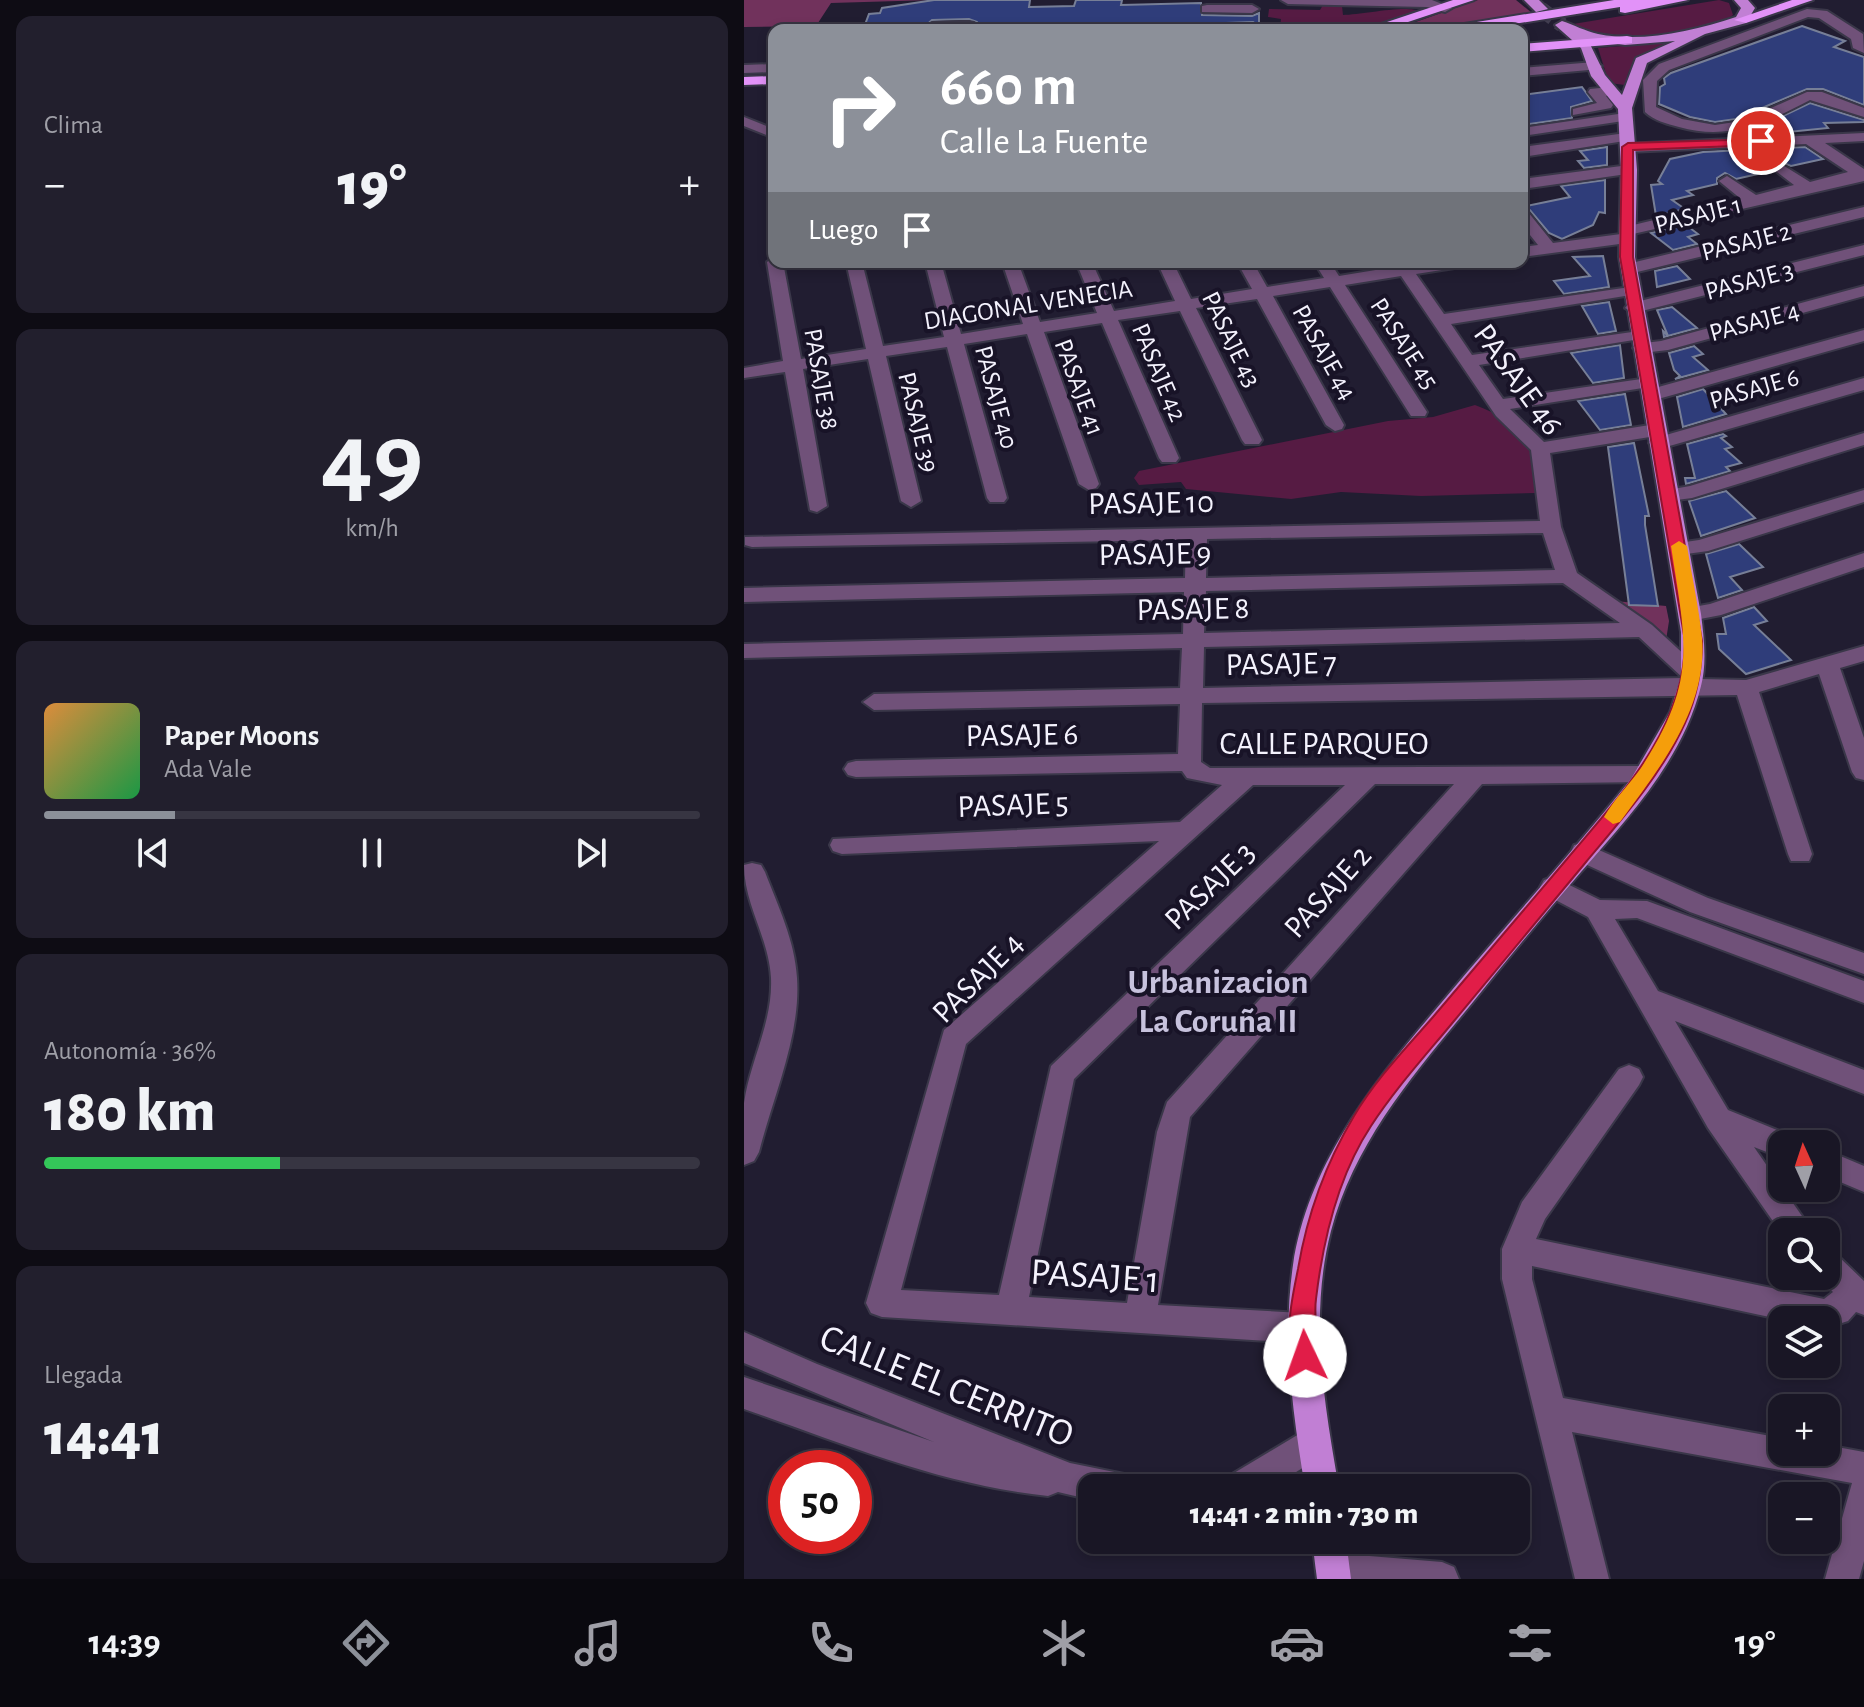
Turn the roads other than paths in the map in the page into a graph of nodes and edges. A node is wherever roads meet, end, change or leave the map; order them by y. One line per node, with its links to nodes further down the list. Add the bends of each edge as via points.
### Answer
1 (1288, 0): 7 (street)
2 (1467, 0): 10 (highway)
3 (1638, 0): 14 (highway)
4 (1681, 0): 15 (highway)
5 (1741, 0): 12 (main road, via 1748,8)
6 (1806, 0): 12 (highway)
7 (1320, 1): 9 (street)
8 (1253, 4): 11 (street)
9 (1352, 5): 10 (street, via 1428,3)
10 (1445, 8): 13 (highway)
11 (1207, 9)
12 (1741, 20): 16 (main road)
13 (1390, 24)
14 (1489, 24)
15 (1528, 25)
16 (1716, 29): 17 (main road); 18 (street)
17 (1699, 35): 19 (main road); 37 (main road, via 1641,61)
18 (1739, 38): 22 (street, via 1813,13 1858,37); 36 (street, via 1657,72 1650,80 1649,107 1697,130)
19 (1627, 40): 20 (highway); 20 (main road, via 1565,28)
20 (1586, 45): 21 (highway); 23 (main road)
21 (1528, 48)
22 (1864, 49)
23 (1595, 66): 26 (street); 37 (main road)
24 (768, 68): 25 (street)
25 (744, 69)
26 (1528, 72)
27 (768, 79): 28 (highway)
28 (744, 80)
29 (744, 93): 30 (highway)
30 (768, 93)
31 (1792, 103): 32 (street, via 1817,95); 35 (street, via 1844,123); 36 (street)
32 (1864, 113)
33 (1544, 117): 37 (street, via 1601,109 1606,105 1595,92)
34 (744, 121): 38 (street)
35 (1864, 121)
36 (1746, 124): 42 (street)
37 (1624, 128): 39 (street); 42 (street); 43 (street); 46 (street); 52 (main road)
38 (768, 131)
39 (1528, 132)
40 (1864, 137): 41 (street)
41 (1809, 139): 42 (street); 45 (street)
42 (1761, 141)
43 (1528, 151)
44 (1781, 169): 48 (street)
45 (1863, 175): 48 (street, PASAJE 1)
46 (1528, 181)
47 (1727, 181): 49 (street)
48 (1807, 187): 49 (street, PASAJE 1)
49 (1753, 200): 52 (street, PASAJE 1)
50 (1864, 212): 67 (street, PASAJE 2)
51 (1528, 222): 53 (street)
52 (1627, 234): 53 (street); 67 (main road)
53 (1549, 248): 55 (street)
54 (1864, 250): 67 (street, PASAJE 3)
55 (1528, 251)
56 (776, 268): 79 (street, PASAJE 38)
57 (855, 268): 77 (street, PASAJE 39)
58 (935, 268): 76 (street, PASAJE 40)
59 (1012, 268): 73 (street, PASAJE 41)
60 (1087, 268): 71 (street, PASAJE 42)
61 (1168, 268): 70 (street, PASAJE 43)
62 (1248, 268): 69 (street, PASAJE 44)
63 (1326, 268): 66 (street, PASAJE 45)
64 (1394, 268): 66 (street, DIAGONAL VENECIA)
65 (1403, 268): 72 (street, PASAJE 46)
66 (1335, 282): 69 (street, DIAGONAL VENECIA); 84 (street, PASAJE 45)
67 (1631, 289): 72 (street); 75 (main road)
68 (1864, 291): 75 (street, PASAJE 4, via 1662,346)
69 (1263, 294): 70 (street, DIAGONAL VENECIA); 85 (street, PASAJE 44)
70 (1187, 306): 71 (street, DIAGONAL VENECIA); 88 (street, PASAJE 43)
71 (1108, 318): 73 (street, DIAGONAL VENECIA); 90 (street, PASAJE 42)
72 (1440, 320): 78 (street, PASAJE 46)
73 (1032, 330): 76 (street, DIAGONAL VENECIA); 91 (street, PASAJE 41)
74 (1864, 335): 82 (street)
75 (1641, 341): 78 (street, PASAJE 4); 82 (main road)
76 (955, 342): 77 (street, DIAGONAL VENECIA); 94 (street, PASAJE 40)
77 (876, 354): 79 (street, DIAGONAL VENECIA); 95 (street, PASAJE 39)
78 (1468, 361): 83 (street, PASAJE 46)
79 (793, 366): 80 (street, DIAGONAL VENECIA); 96 (street, PASAJE 38)
80 (744, 373)
81 (1864, 384): 86 (street, PASAJE 6)
82 (1650, 388): 83 (street); 86 (main road)
83 (1498, 405): 89 (street, PASAJE 46)
84 (1418, 412)
85 (1335, 425)
86 (1658, 437): 89 (street, PASAJE 6); 92 (main road)
87 (1864, 439): 92 (street)
88 (1252, 440)
89 (1540, 449): 97 (street, PASAJE 46)
90 (1169, 458)
91 (1089, 484)
92 (1669, 495): 100 (main road)
93 (1864, 496): 100 (street)
94 (997, 498)
95 (911, 501)
96 (817, 506)
97 (1551, 527): 98 (street, PASAJE 10); 102 (street, PASAJE 46)
98 (1197, 533): 99 (street, PASAJE 10); 103 (street, CALLE PARQUEO)
99 (752, 541)
100 (1679, 549): 105 (main road)
101 (1864, 560): 105 (street)
102 (1568, 576): 103 (street, PASAJE 9); 106 (street)
103 (1195, 583): 104 (street, PASAJE 9); 107 (street, CALLE PARQUEO)
104 (744, 595)
105 (1690, 614): 111 (main road)
106 (1644, 630): 107 (street, PASAJE 8); 111 (street)
107 (1193, 640): 108 (street, PASAJE 8); 113 (street, CALLE PARQUEO)
108 (744, 651)
109 (1864, 653): 110 (street, PASAJE 7)
110 (1828, 666): 112 (street, PASAJE 7); 117 (street)
111 (1691, 680): 112 (street, PASAJE 7); 113 (street, PASAJE 7); 119 (main road, via 1675,726)
112 (1746, 688): 125 (street)
113 (1194, 697): 114 (street, PASAJE 7); 115 (street, CALLE PARQUEO)
114 (874, 702)
115 (1189, 762): 116 (street, PASAJE 6); 121 (street, CALLE PARQUEO, via 1195,772 1209,777)
116 (856, 769)
117 (1864, 772)
118 (1477, 774): 119 (street, CALLE PARQUEO); 120 (street, CALLE PARQUEO); 145 (street, PASAJE 2, via 1177,1111)
119 (1646, 774): 124 (main road)
120 (1369, 776): 121 (street, CALLE PARQUEO); 144 (street, PASAJE 3, via 1061,1074)
121 (1247, 777): 122 (street, PASAJE 4)
122 (1186, 831): 123 (street, PASAJE 5); 143 (street, PASAJE 4, via 954,1038)
123 (842, 845)
124 (1583, 852): 127 (main road); 129 (street, via 1699,905)
125 (1800, 854)
126 (752, 872): 136 (street, via 774,931 784,978)
127 (1553, 887): 128 (street); 146 (main road, via 1362,1122 1316,1230)
128 (1597, 910): 130 (street, via 1638,908); 131 (street)
129 (1864, 964)
130 (1864, 992)
131 (1649, 999): 133 (street); 134 (street)
132 (1629, 1077): 140 (street, via 1533,1211)
133 (1864, 1082)
134 (1718, 1119): 135 (street); 139 (street)
135 (1768, 1139)
136 (744, 1152)
137 (1840, 1169): 138 (street)
138 (1864, 1179)
139 (1788, 1218)
140 (1517, 1249): 142 (street, via 1824,1314); 149 (street, via 1517,1279)
141 (1840, 1279): 142 (street)
142 (1858, 1297)
143 (882, 1303): 144 (street, PASAJE 1)
144 (1011, 1310): 145 (street, PASAJE 1)
145 (1140, 1319): 146 (street, PASAJE 1)
146 (1302, 1328): 150 (main road)
147 (744, 1347): 154 (street, CALLE EL CERRITO)
148 (744, 1393): 154 (street, via 940,1459 1009,1477)
149 (1552, 1412): 151 (street); 159 (street)
150 (1314, 1441): 152 (street); 153 (main road)
151 (1864, 1469)
152 (1263, 1474)
153 (1320, 1474)
154 (1070, 1480): 155 (street, CALLE EL CERRITO)
155 (1078, 1481)
156 (1864, 1495): 160 (street)
157 (1332, 1563): 158 (street)
158 (1442, 1579)
159 (1592, 1579)
160 (1842, 1579)

